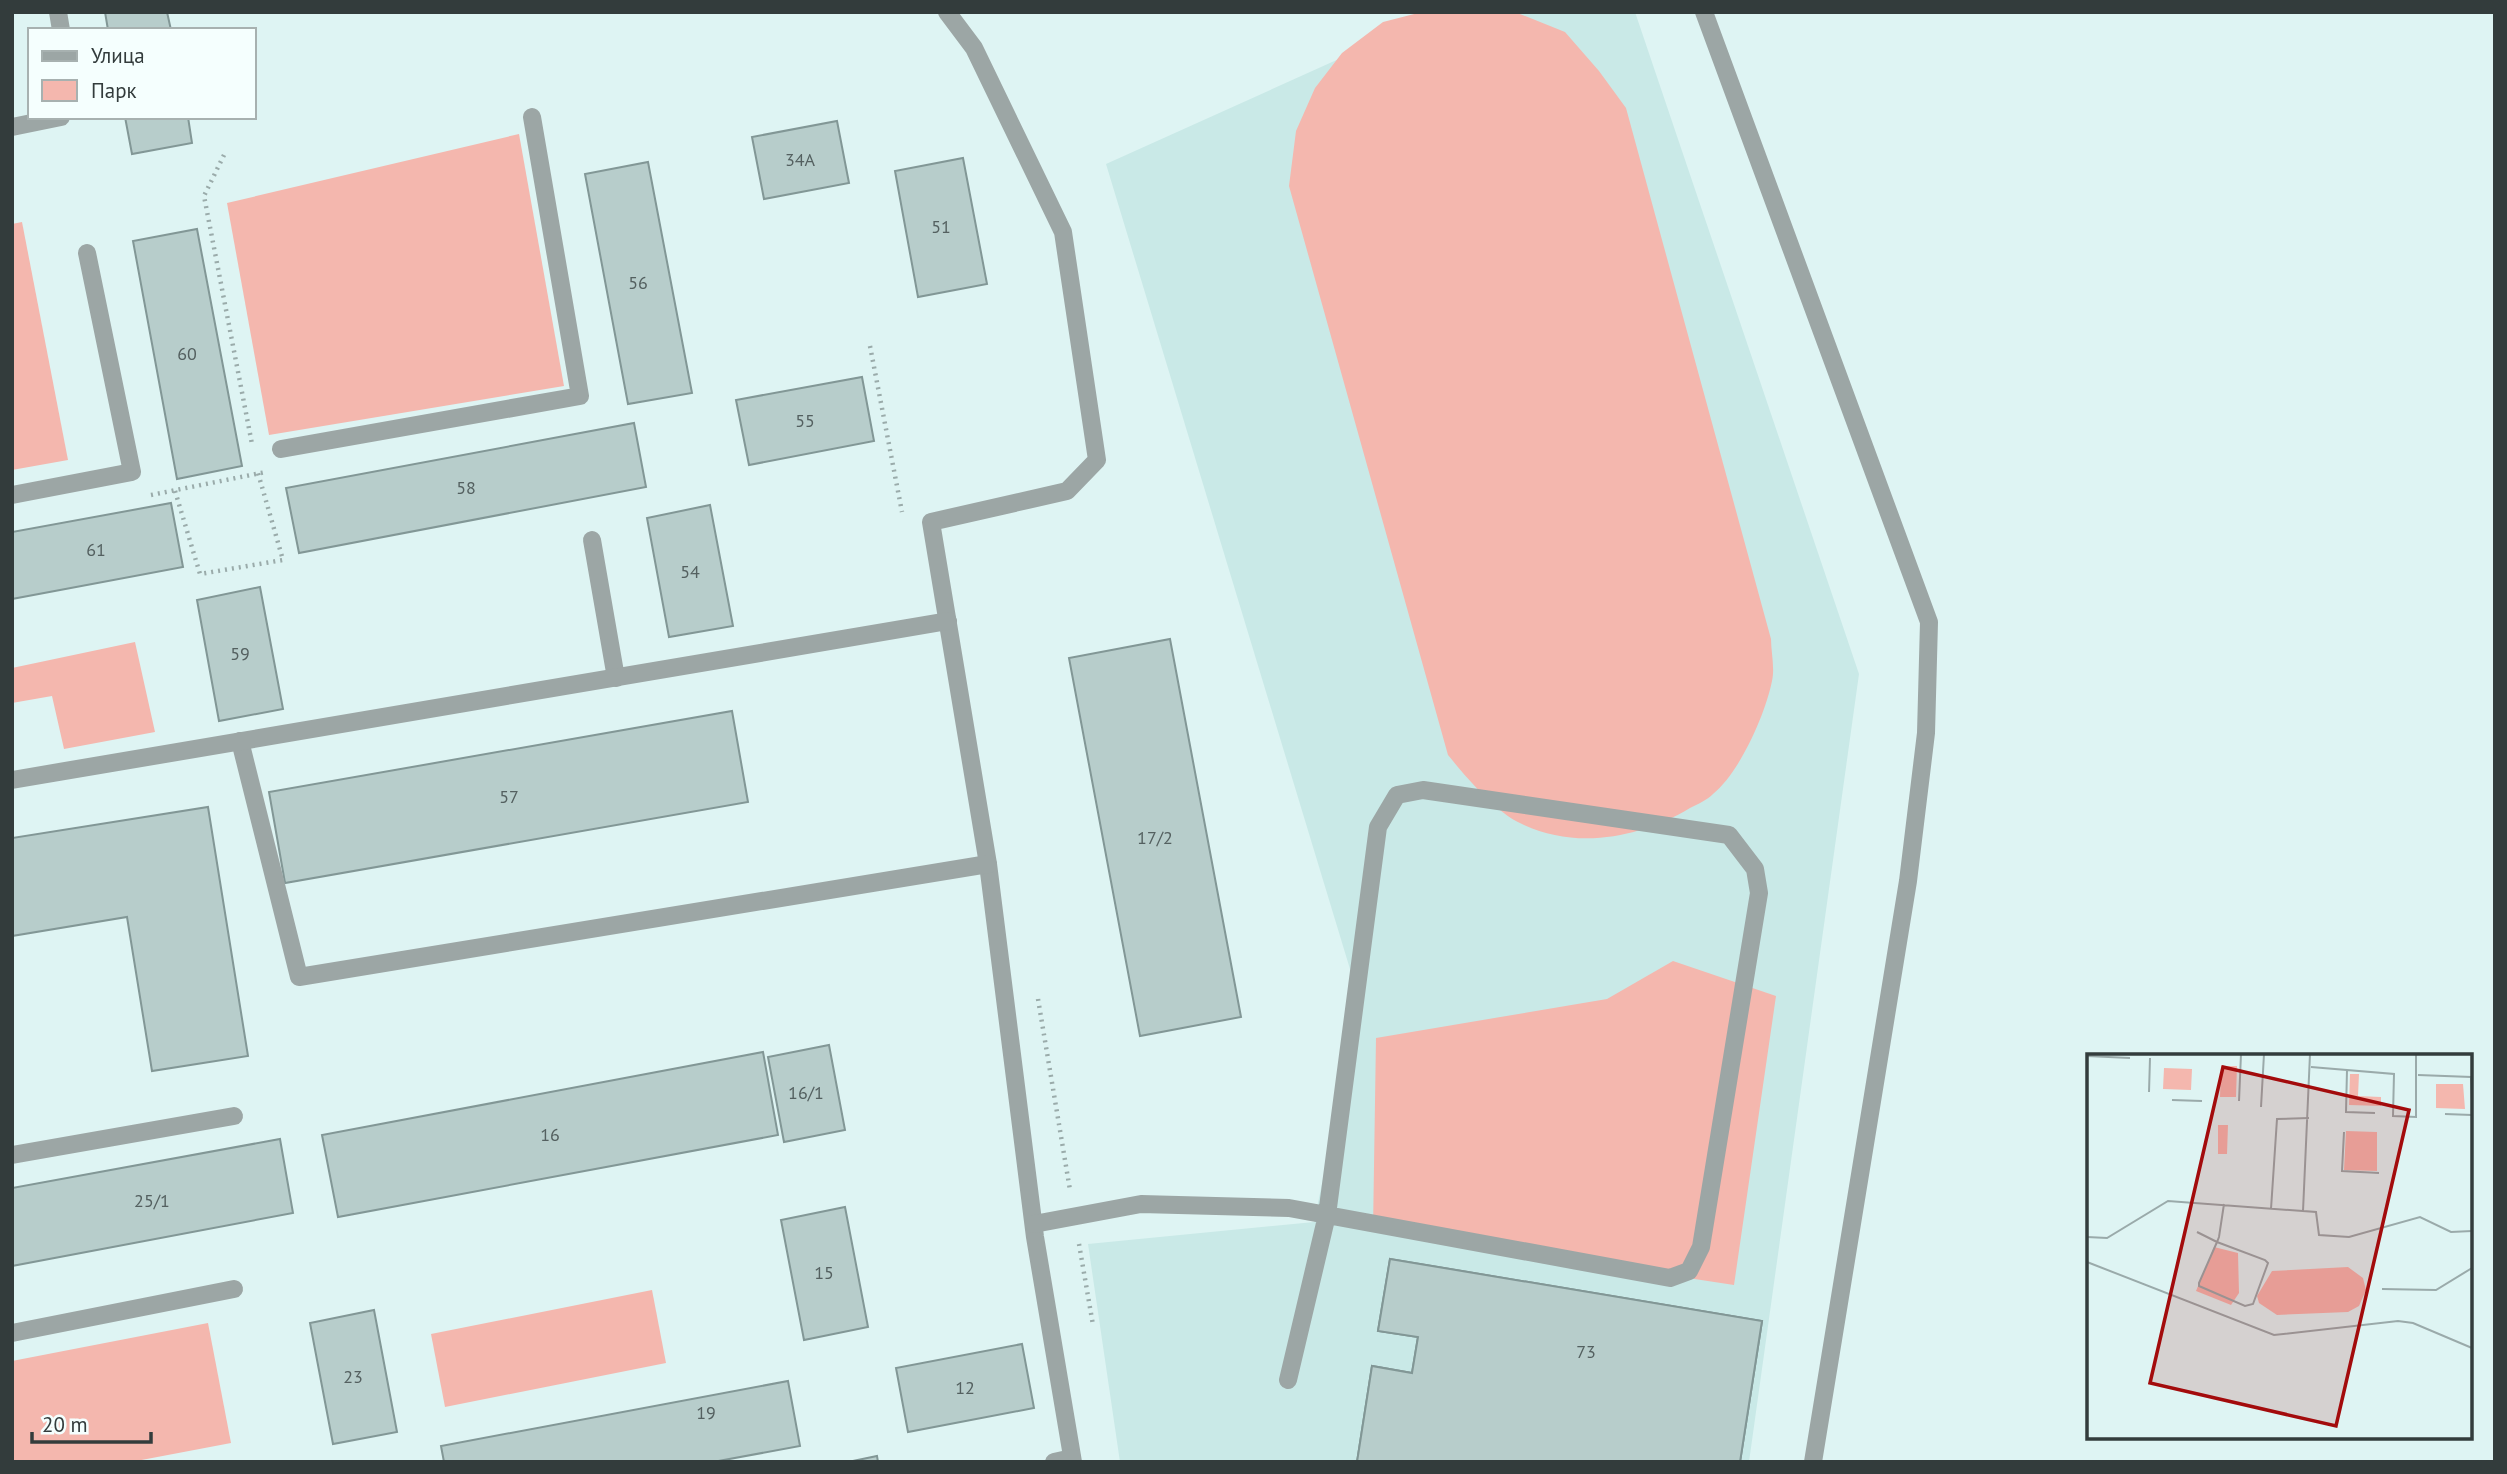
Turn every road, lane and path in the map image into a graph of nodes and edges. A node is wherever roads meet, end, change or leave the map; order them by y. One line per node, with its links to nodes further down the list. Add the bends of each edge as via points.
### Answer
1 (947, 12): 17 (street, via 974,48 1063,232 1097,460 1067,491 931,522)
2 (1704, 12): 30 (street, via 1929,622 1926,733 1908,881)
3 (532, 117): 10 (street, via 580,396)
4 (51, 119): 5 (street)
5 (12, 127)
6 (224, 155): 9 (path, via 204,196)
7 (87, 253): 14 (street, via 132,472)
8 (870, 346): 15 (path)
9 (253, 447)
10 (281, 449)
11 (256, 461): 13 (path)
12 (272, 471): 13 (path)
13 (258, 474): 13 (path, via 283,560 200,574 176,491)
14 (12, 495)
15 (905, 522)
16 (592, 540): 18 (street)
17 (948, 621): 18 (street); 21 (street)
18 (616, 678): 19 (street)
19 (240, 741): 20 (street); 21 (street, via 299,977)
20 (12, 780)
21 (988, 864): 25 (street)
22 (234, 1116): 23 (street)
23 (12, 1155)
24 (1326, 1215): 24 (street, via 1670,1278 1689,1271 1701,1247 1759,893 1755,869 1729,835 1423,790 1397,794 1378,827); 25 (street, via 1289,1208 1141,1203); 28 (street)
25 (1034, 1224): 29 (street)
26 (234, 1289): 27 (street)
27 (12, 1334)
28 (1287, 1380)
29 (1066, 1460)
30 (1813, 1462)

